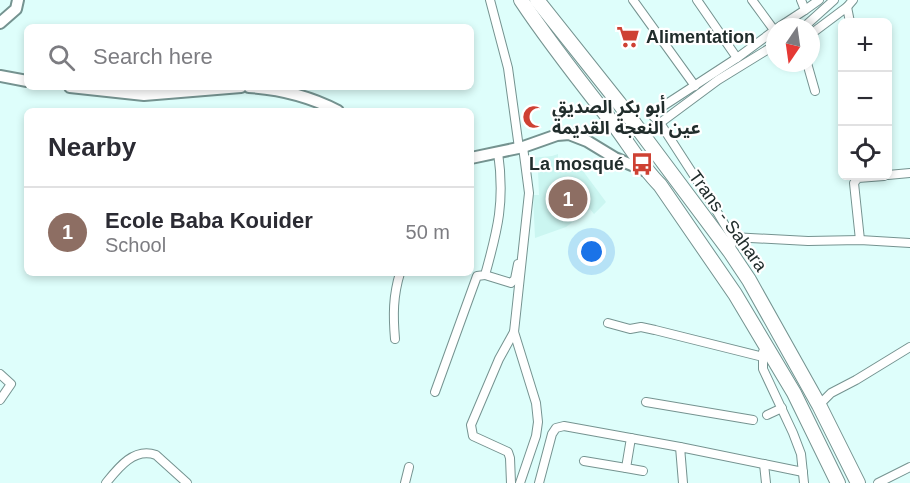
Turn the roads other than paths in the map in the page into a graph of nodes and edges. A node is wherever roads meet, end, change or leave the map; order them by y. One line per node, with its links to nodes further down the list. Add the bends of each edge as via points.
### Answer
1 (18, 0): 18 (street, via 16,9)
2 (490, 0): 33 (street, via 508,68)
3 (521, 0): 36 (highway, Trans - Sahara)
4 (537, 0): 44 (highway, Trans - Sahara)
5 (633, 0): 26 (street)
6 (696, 0): 22 (street)
7 (752, 0): 14 (street)
8 (801, 0): 13 (street)
9 (819, 0): 13 (street)
10 (834, 0): 16 (street)
11 (853, 0): 12 (street)
12 (847, 7): 17 (street); 19 (street)
13 (805, 10): 15 (street)
14 (767, 18)
15 (793, 18)
16 (814, 18)
17 (849, 18)
18 (0, 23)
19 (820, 27)
20 (766, 36): 22 (street)
21 (766, 51): 32 (street)
22 (737, 58): 26 (street)
23 (809, 72): 30 (street)
24 (0, 76): 25 (street)
25 (24, 80)
26 (695, 86): 32 (street, via 651,114)
27 (98, 90): 28 (street, via 144,95)
28 (205, 90)
29 (272, 90): 31 (street, via 296,93)
30 (815, 92)
31 (332, 108)
32 (660, 123): 41 (street)
33 (521, 147): 34 (street); 36 (street, via 569,134); 40 (street, via 530,193)
34 (498, 152): 35 (street); 45 (street, via 502,180 499,226)
35 (474, 157)
36 (646, 171): 51 (highway, Trans - Sahara, via 660,184 735,294)
37 (910, 173): 38 (street)
38 (892, 174)
39 (856, 180): 42 (street)
40 (527, 225): 45 (street, via 513,281); 48 (street)
41 (732, 237): 42 (street); 44 (street)
42 (860, 240): 43 (street)
43 (910, 243)
44 (731, 253): 56 (highway, Trans - Sahara)
45 (485, 275): 53 (street, via 477,276)
46 (399, 276): 49 (street, via 394,294)
47 (608, 323): 51 (street)
48 (514, 332): 72 (street, via 471,425 473,436 507,452); 73 (street, via 538,411 536,436)
49 (395, 339)
50 (910, 347): 56 (street, via 831,393)
51 (764, 350): 57 (street, via 763,369); 78 (highway, Trans - Sahara, via 794,393)
52 (0, 374): 54 (street, via 11,384)
53 (435, 392)
54 (0, 400)
55 (646, 402): 59 (street)
56 (819, 405): 79 (highway, Trans - Sahara)
57 (782, 408): 58 (street); 68 (street, via 801,454)
58 (767, 415)
59 (753, 420)
60 (631, 438): 61 (street); 66 (street); 74 (street, via 564,426 556,428)
61 (680, 447): 63 (street); 75 (street)
62 (584, 461): 66 (street)
63 (764, 464): 68 (street); 76 (street)
64 (409, 467): 71 (street)
65 (910, 467): 80 (street)
66 (626, 468): 67 (street)
67 (643, 471)
68 (803, 472): 77 (street)
69 (106, 483): 70 (street, via 131,457 149,452)
70 (187, 483)
71 (405, 483)
72 (511, 483)
73 (520, 483)
74 (539, 483)
75 (683, 483)
76 (766, 483)
77 (804, 483)
78 (838, 483)
79 (858, 483)
80 (878, 483)

